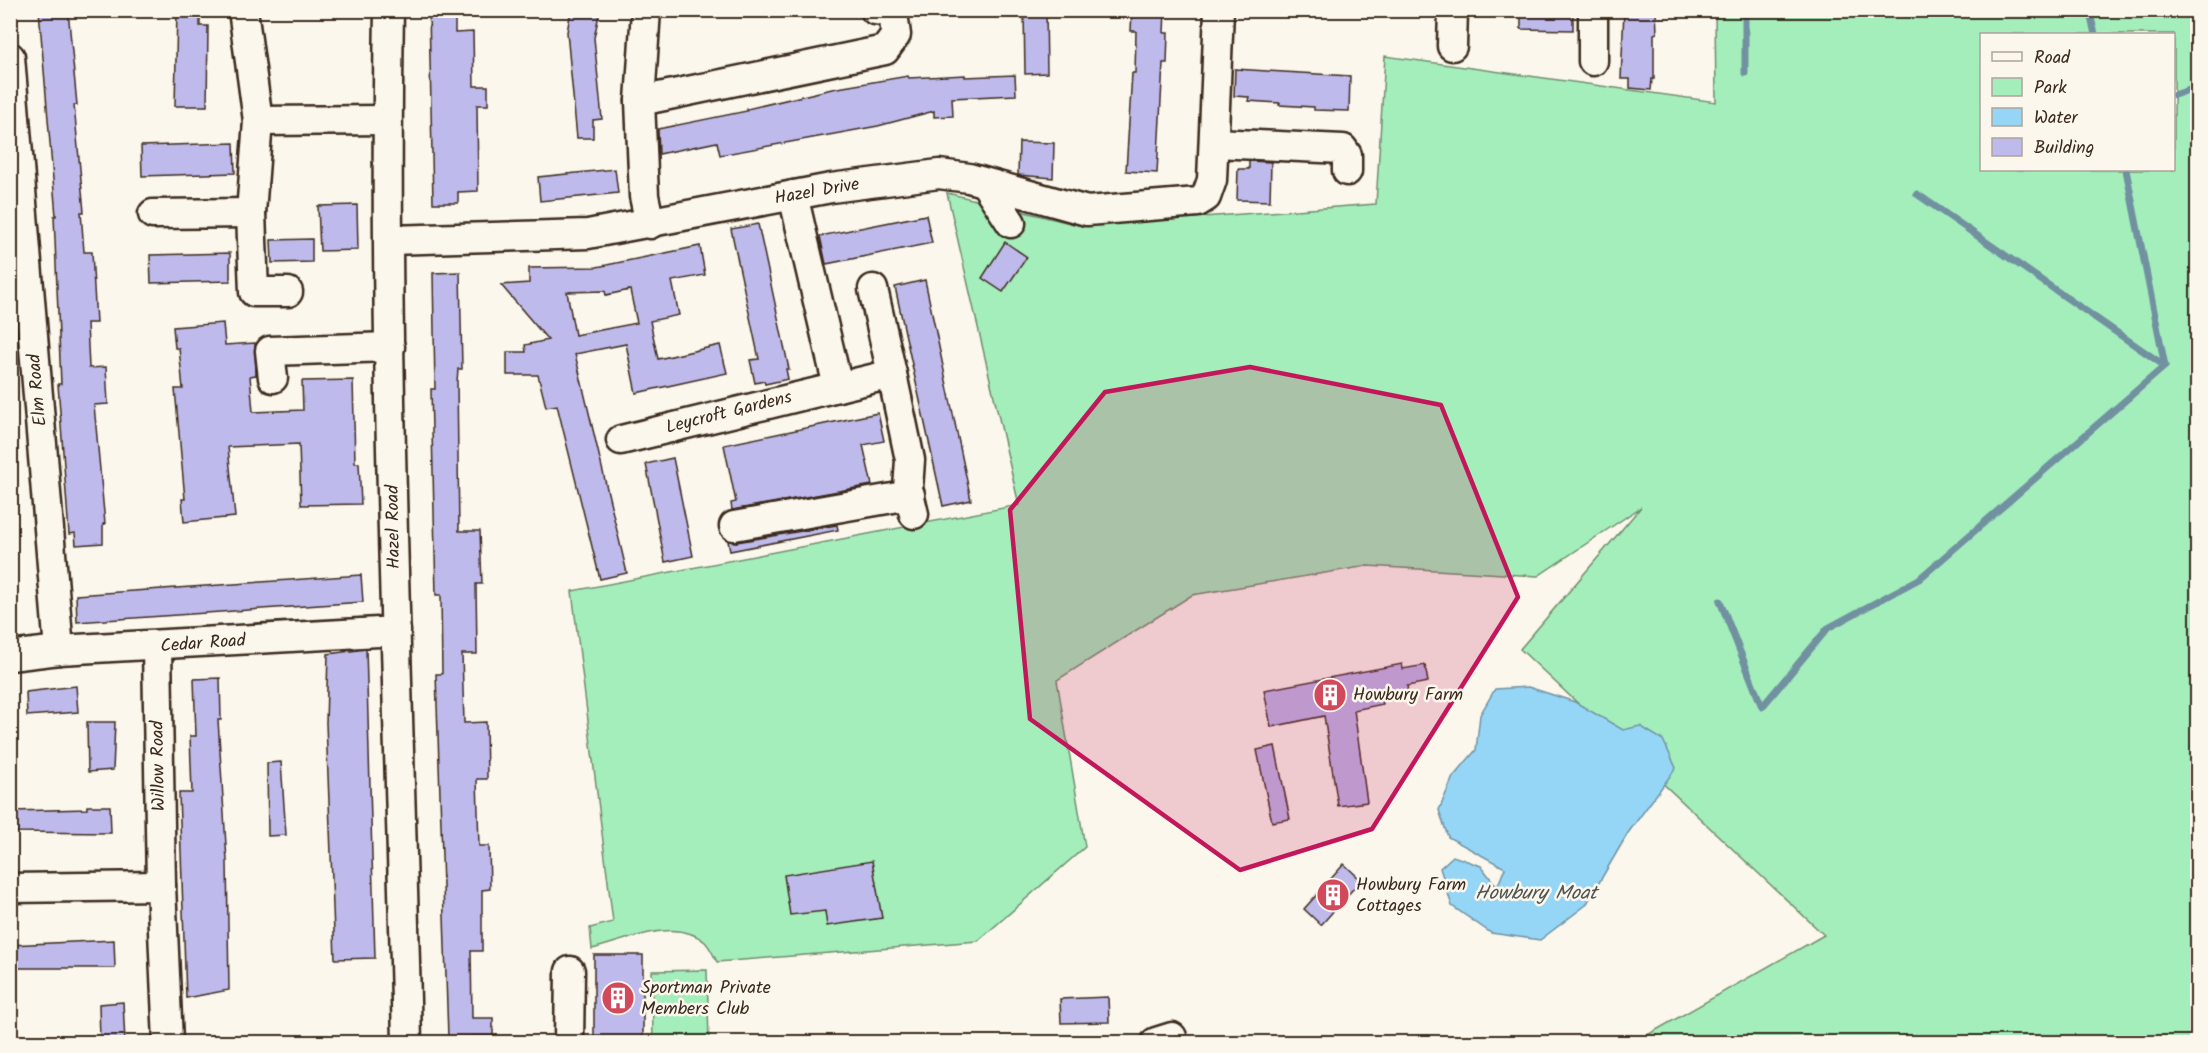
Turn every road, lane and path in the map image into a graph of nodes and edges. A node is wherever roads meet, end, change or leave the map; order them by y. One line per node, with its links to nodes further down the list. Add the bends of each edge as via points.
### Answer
1 (243, 10): 13 (street)
2 (389, 10): 12 (street, Hazel Road)
3 (646, 10): 11 (street)
4 (875, 10): 11 (street, via 893,13 896,34 885,50)
5 (1453, 10): 8 (street)
6 (1593, 10): 10 (street)
7 (1219, 13): 14 (street, Hazel Drive)
8 (1452, 46)
9 (10, 57): 33 (street, Elm Road)
10 (1593, 61)
11 (640, 101): 21 (street, via 644,196)
12 (387, 120): 13 (street); 22 (street, Hazel Road)
13 (258, 122): 18 (street)
14 (1215, 143): 15 (street, via 1343,149); 16 (street, Hazel Drive, via 1206,198 1193,203 1095,212)
15 (1347, 171)
16 (985, 183): 17 (street, Hazel Drive, via 939,174); 20 (street)
17 (793, 195): 21 (street, Hazel Drive); 28 (street)
18 (251, 213): 19 (street); 24 (street, via 254,292)
19 (153, 214)
20 (1011, 223)
21 (650, 224): 22 (street, Hazel Drive, via 588,234)
22 (389, 240): 25 (street, Hazel Road)
23 (873, 289): 26 (street)
24 (288, 292)
25 (390, 347): 27 (street, via 270,351); 31 (street, Hazel Road)
26 (891, 374): 28 (street, Leycroft Gardens); 30 (street, via 910,460 912,504)
27 (273, 378)
28 (838, 387): 29 (street, Leycroft Gardens)
29 (621, 440)
30 (734, 526)
31 (396, 631): 32 (street, Cedar Road); 39 (street, Hazel Road)
32 (157, 647): 33 (street, Cedar Road); 35 (street, Willow Road)
33 (59, 650): 34 (street, Cedar Road)
34 (10, 656)
35 (161, 886): 36 (street); 38 (street, Willow Road)
36 (10, 888)
37 (570, 970): 40 (street)
38 (168, 1042)
39 (407, 1042)
40 (569, 1042)

